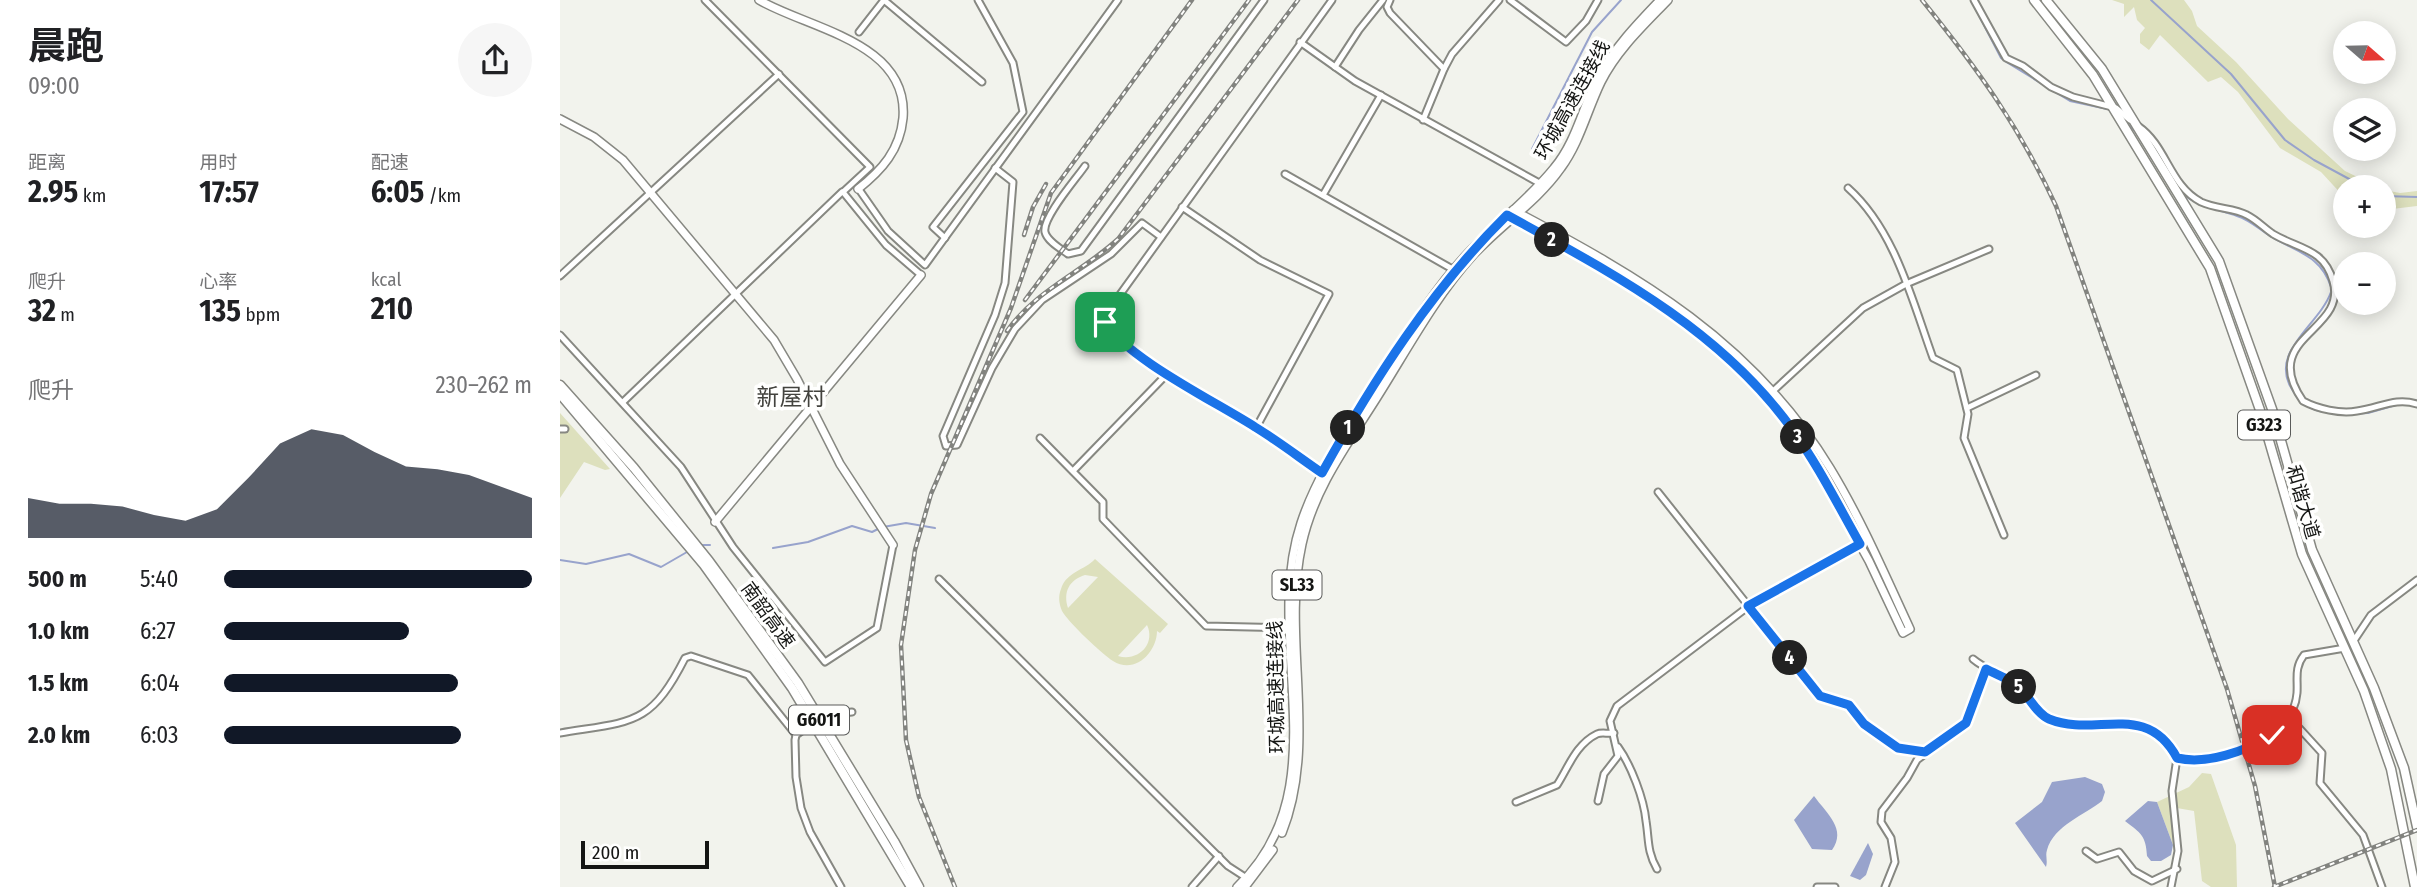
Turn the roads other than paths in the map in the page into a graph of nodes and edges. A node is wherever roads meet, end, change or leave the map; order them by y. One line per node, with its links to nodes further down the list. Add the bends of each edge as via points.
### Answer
1 (705, 0): 22 (street)
2 (753, 0): 32 (main road, via 856,47 891,79 900,112 899,131 880,167)
3 (759, 0): 32 (main road, via 858,44 893,77 904,112 902,131 882,169)
4 (978, 0): 40 (street, via 1013,63 1023,111 933,227)
5 (1118, 0): 29 (street)
6 (1264, 0): 28 (street, via 1081,251 1068,254 1044,229)
7 (1332, 0): 19 (street)
8 (1384, 0): 20 (street)
9 (1390, 0): 21 (street, via 1390,13)
10 (1499, 0): 21 (street)
11 (1510, 0): 12 (street, via 1566,42)
12 (1598, 0)
13 (1660, 0): 31 (main road, 环城高速连接线 / SL33, via 1625,37 1597,78 1571,142)
14 (1668, 0): 31 (main road, 环城高速连接线 / SL33, via 1616,58 1575,146)
15 (1974, 0): 25 (street, via 2006,58 2073,97)
16 (2035, 0): 25 (highway, 和谐大道 / G323)
17 (2046, 0): 87 (highway, 和谐大道 / G323, via 2102,69 2219,261 2272,408 2312,550 2374,688 2404,768)
18 (859, 32): 23 (street, via 884,0)
19 (1300, 42): 20 (street); 37 (street)
20 (1335, 67): 24 (street)
21 (1444, 69): 27 (street)
22 (779, 74): 35 (street); 43 (street, via 870,167 843,192 886,245)
23 (982, 82)
24 (1381, 95): 27 (street); 36 (street)
25 (2112, 107): 54 (street, via 2155,140 2179,186 2198,201 2245,214 2308,248 2328,269 2334,283 2331,306 2290,360 2289,375 2303,401 2354,412 2401,399); 72 (highway, 和谐大道 / G323, via 2210,268 2260,410 2302,554)
26 (560, 118): 35 (main road, via 604,144)
27 (1423, 120): 31 (street)
28 (1085, 166)
29 (995, 168): 39 (street, via 1013,182 1004,283 943,436 946,446 957,445 1002,347 1035,306 1111,254 1142,223); 40 (street)
30 (1285, 174): 36 (street)
31 (1543, 185): 38 (main road, 环城高速连接线 / SL33)
32 (858, 188): 40 (street, via 888,232 925,265)
33 (1848, 188): 45 (street, via 1867,205)
34 (842, 192): 46 (street)
35 (650, 193): 44 (street); 46 (main road)
36 (1323, 195): 42 (street)
37 (1182, 207): 39 (street); 57 (street, via 1241,248 1329,294)
38 (1513, 214): 42 (main road, 环城高速连接线 / SL33); 51 (main road, via 1658,291 1706,327); 65 (main road, via 1696,328 1791,427)
39 (1161, 237): 48 (street, via 1106,314 1105,322 1110,331)
40 (945, 238)
41 (1989, 249): 45 (street)
42 (1458, 271): 60 (main road, 环城高速连接线 / SL33)
43 (921, 275): 55 (main road)
44 (560, 276)
45 (1906, 284): 51 (street, via 1863,308); 56 (street, via 1933,358 1957,370)
46 (736, 294): 53 (street); 55 (main road, via 774,341)
47 (560, 335): 53 (street)
48 (1167, 374): 57 (street); 59 (street)
49 (2036, 376): 56 (street)
50 (560, 385): 63 (highway, 南韶高速 / G6011, via 634,468)
51 (1772, 392): 65 (main road, via 1830,468 1910,629 1903,633)
52 (560, 394): 63 (highway, 南韶高速 / G6011)
53 (623, 402): 62 (street, via 681,467)
54 (2417, 404)
55 (812, 408): 62 (main road); 66 (main road, via 840,464)
56 (1967, 408): 64 (street, via 1964,438)
57 (1256, 428): 60 (street)
58 (1040, 438): 59 (street)
59 (1073, 471): 71 (street, via 1103,502 1103,519 1206,626)
60 (1324, 475): 71 (main road, 环城高速连接线 / SL33, via 1301,548)
61 (1658, 492): 70 (street)
62 (715, 522): 66 (street, via 825,662 877,628)
63 (681, 531): 67 (highway, 南韶高速 / G6011)
64 (2004, 535)
65 (1860, 544): 70 (street)
66 (893, 545)
67 (706, 563): 94 (highway, 南韶高速 / G6011, via 792,688); 95 (highway, 南韶高速 / G6011, via 797,683)
68 (939, 579): 89 (street)
69 (2417, 580): 72 (street, via 2382,605)
70 (1748, 606): 80 (street, via 1614,712 1610,721); 83 (street, via 1820,696 1849,705 1864,724 1898,748)
71 (1293, 628): 92 (main road, 环城高速连接线 / SL33, via 1296,785 1282,834)
72 (2344, 648): 77 (street, via 2304,655 2297,668 2297,694); 103 (highway, 和谐大道 / G323, via 2391,769)
73 (1973, 659): 74 (street)
74 (1986, 669): 83 (street, via 1966,723); 84 (street, via 2019,687 2050,719 2132,722 2167,743)
75 (852, 712): 76 (street)
76 (823, 715)
77 (2290, 718): 84 (street, bridge, via 2256,744 2207,759); 102 (street, via 2322,753 2320,783 2363,835)
78 (807, 727): 81 (street)
79 (560, 733): 81 (street, via 640,717 672,687 685,658 691,656 748,675)
80 (1614, 733): 82 (street); 86 (street, via 1593,737 1566,764 1557,785)
81 (796, 734): 93 (street, via 802,808)
82 (1618, 747): 85 (street, via 1615,763 1599,786); 90 (street, via 1641,800 1649,854)
83 (1925, 752): 100 (street, via 1882,811 1881,822 1891,838 1895,862)
84 (2177, 758): 91 (street, via 2172,791)
85 (1598, 801)
86 (1516, 802)
87 (2417, 827)
88 (2086, 851): 91 (street, via 2097,859 2119,852 2134,872 2152,881)
89 (1219, 856): 92 (street); 96 (street)
90 (1657, 869)
91 (2177, 869): 101 (street)
92 (1247, 882): 97 (main road, 环城高速连接线 / SL33)
93 (841, 887)
94 (911, 887)
95 (920, 887)
96 (1192, 887)
97 (1237, 887)
98 (1818, 887): 99 (street)
99 (1835, 887)
100 (1885, 887)
101 (2171, 887)
102 (2382, 887)
103 (2415, 887)

